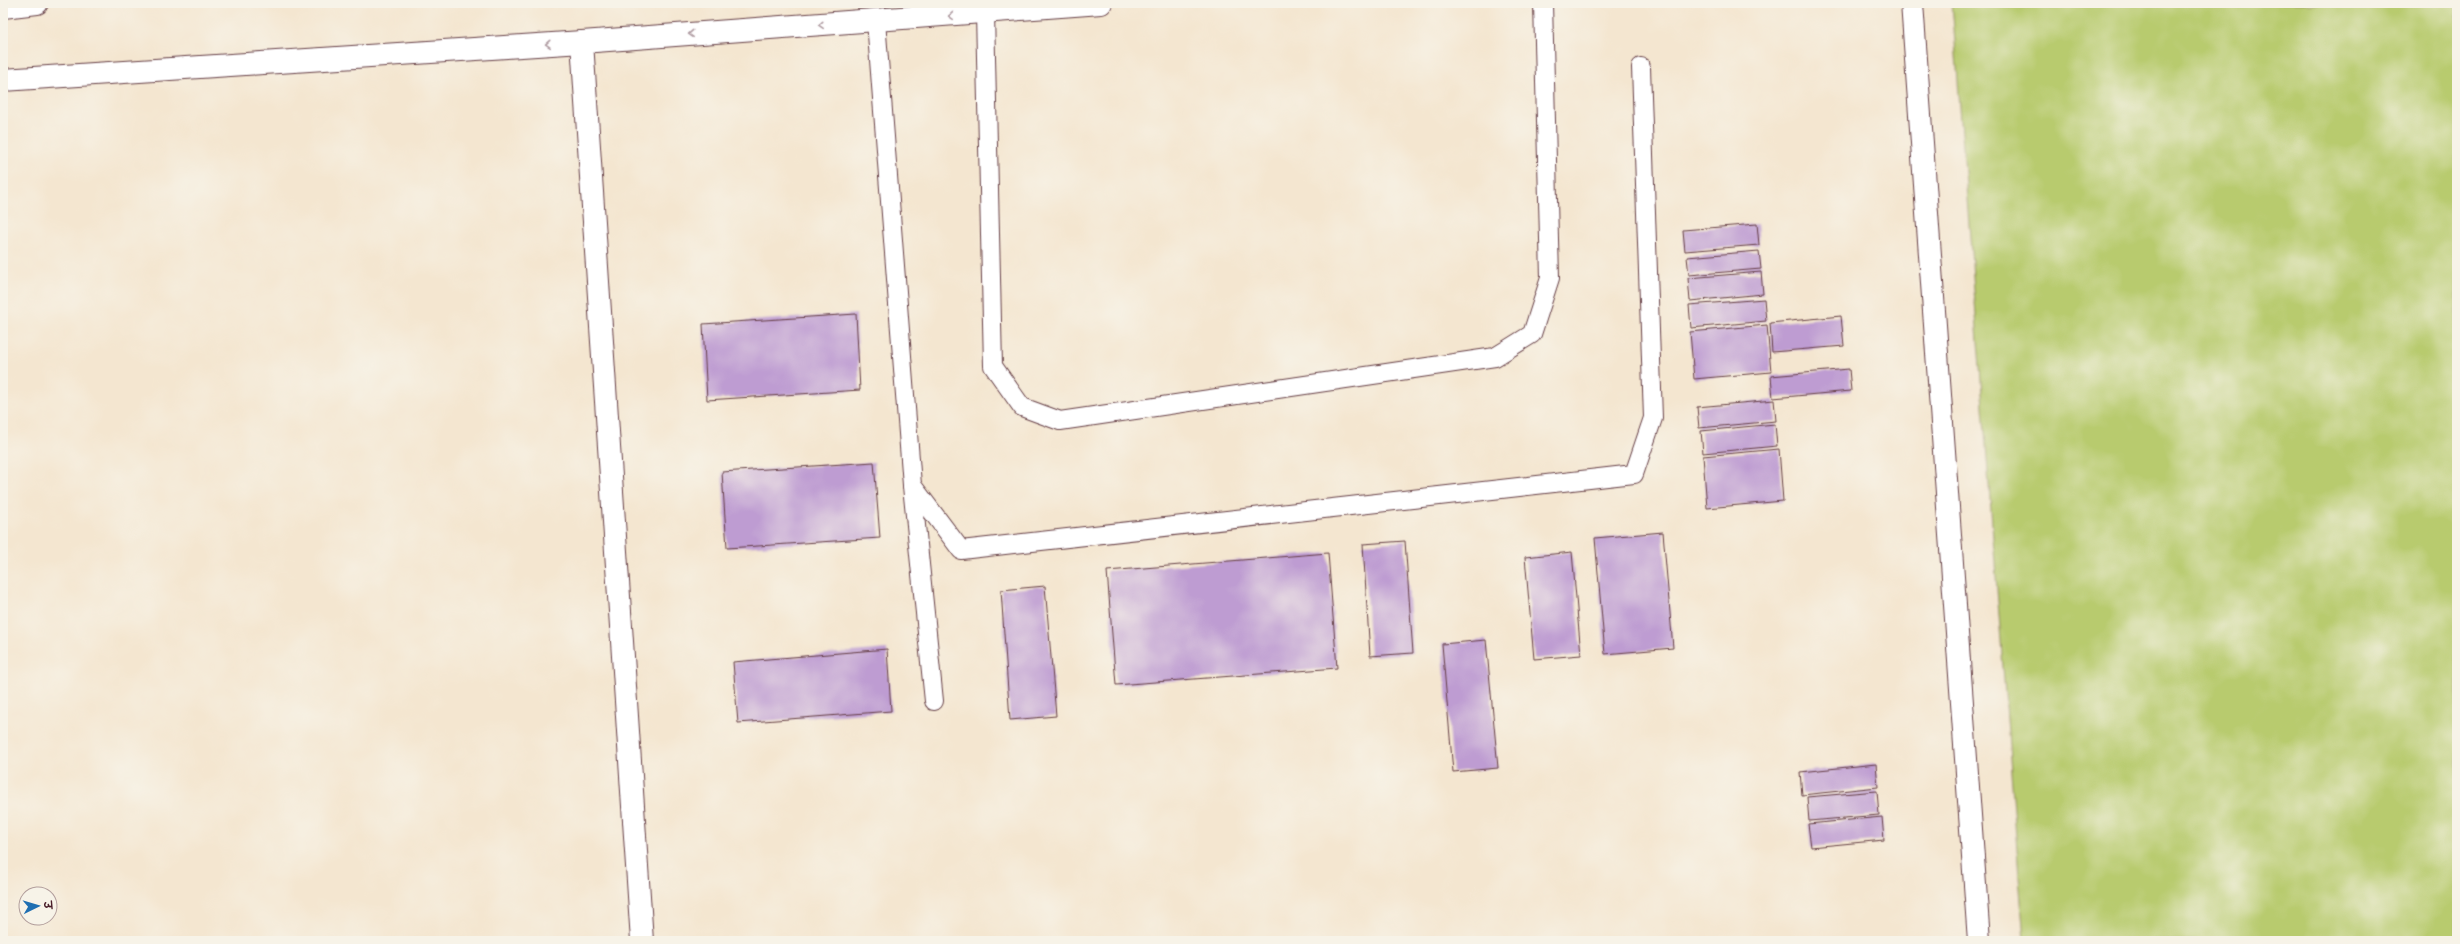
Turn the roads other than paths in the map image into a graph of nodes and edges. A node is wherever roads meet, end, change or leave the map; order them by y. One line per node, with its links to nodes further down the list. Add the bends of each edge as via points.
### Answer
1 (37, 3): 5 (street)
2 (1101, 3): 6 (street)
3 (1543, 3): 6 (lane, via 1550,278 1532,334 1495,357 1060,421 1022,407 993,366)
4 (1912, 3): 14 (street)
5 (3, 7)
6 (985, 13): 7 (street, one-way to 7)
7 (876, 21): 8 (street, one-way to 8); 11 (lane)
8 (582, 42): 10 (street, one-way to 10); 13 (street)
9 (1641, 67): 11 (lane, via 1653,418 1634,474 961,550)
10 (3, 80)
11 (912, 485): 12 (lane)
12 (934, 701)
13 (642, 941)
14 (1979, 941)

